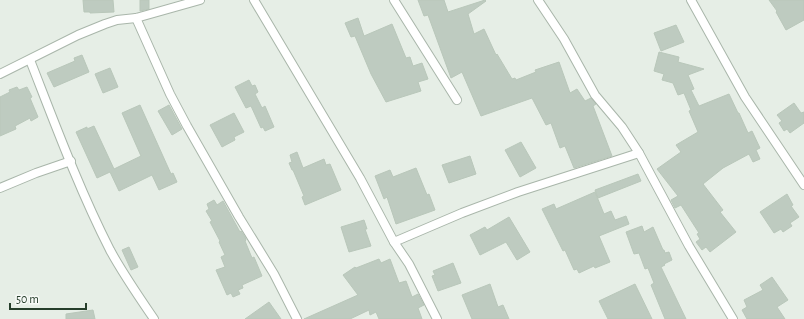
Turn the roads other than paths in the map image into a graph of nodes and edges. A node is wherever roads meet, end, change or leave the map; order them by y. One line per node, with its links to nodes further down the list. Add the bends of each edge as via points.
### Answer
1 (200, 0): 6 (street)
2 (254, 0): 14 (street, via 360,178)
3 (394, 0): 9 (street)
4 (538, 0): 10 (street, via 564,39 595,95 622,127)
5 (691, 0): 12 (street, via 745,97)
6 (136, 18): 7 (street, via 105,24); 16 (street, via 187,126 274,274)
7 (30, 60): 8 (street); 11 (street)
8 (0, 74)
9 (457, 100)
10 (639, 153): 14 (street, via 518,192); 18 (street, via 689,246)
11 (71, 161): 13 (street); 15 (street, via 111,251)
12 (804, 185)
13 (0, 188)
14 (394, 242): 17 (street, via 409,264)
15 (154, 319)
16 (297, 319)
17 (437, 319)
18 (733, 319)

